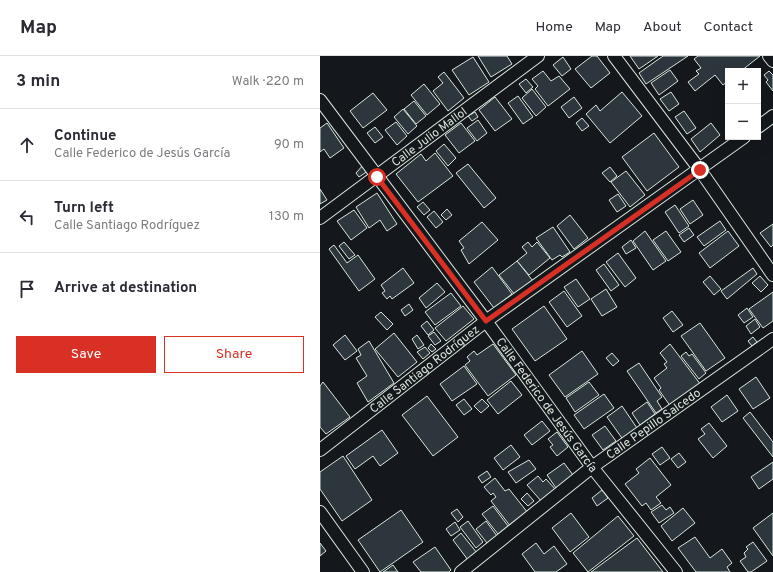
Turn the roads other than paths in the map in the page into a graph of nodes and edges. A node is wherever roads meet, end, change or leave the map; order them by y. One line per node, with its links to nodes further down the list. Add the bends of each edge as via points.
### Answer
1 (538, 56): 10 (street, Calle Julio Mallol)
2 (614, 56): 9 (street)
3 (769, 56): 4 (street)
4 (773, 61)
5 (320, 100): 10 (street, Calle Federico de Jesús García)
6 (773, 116): 7 (street)
7 (761, 125)
8 (740, 140): 9 (street, Calle Santiago Rodríguez)
9 (700, 170): 12 (street); 13 (street, Calle Santiago Rodríguez)
10 (377, 177): 11 (street, Calle Julio Mallol); 13 (street, Calle Federico de Jesús García)
11 (320, 218)
12 (773, 275)
13 (486, 321): 15 (street, Calle Santiago Rodríguez); 16 (street, Calle Federico de Jesús García)
14 (773, 339): 16 (street, Calle Pepillo Salcedo)
15 (320, 450)
16 (592, 467): 19 (street, Calle Pepillo Salcedo); 20 (street, Calle Federico de Jesús García)
17 (320, 512): 18 (street)
18 (363, 572)
19 (461, 572)
20 (676, 572)

